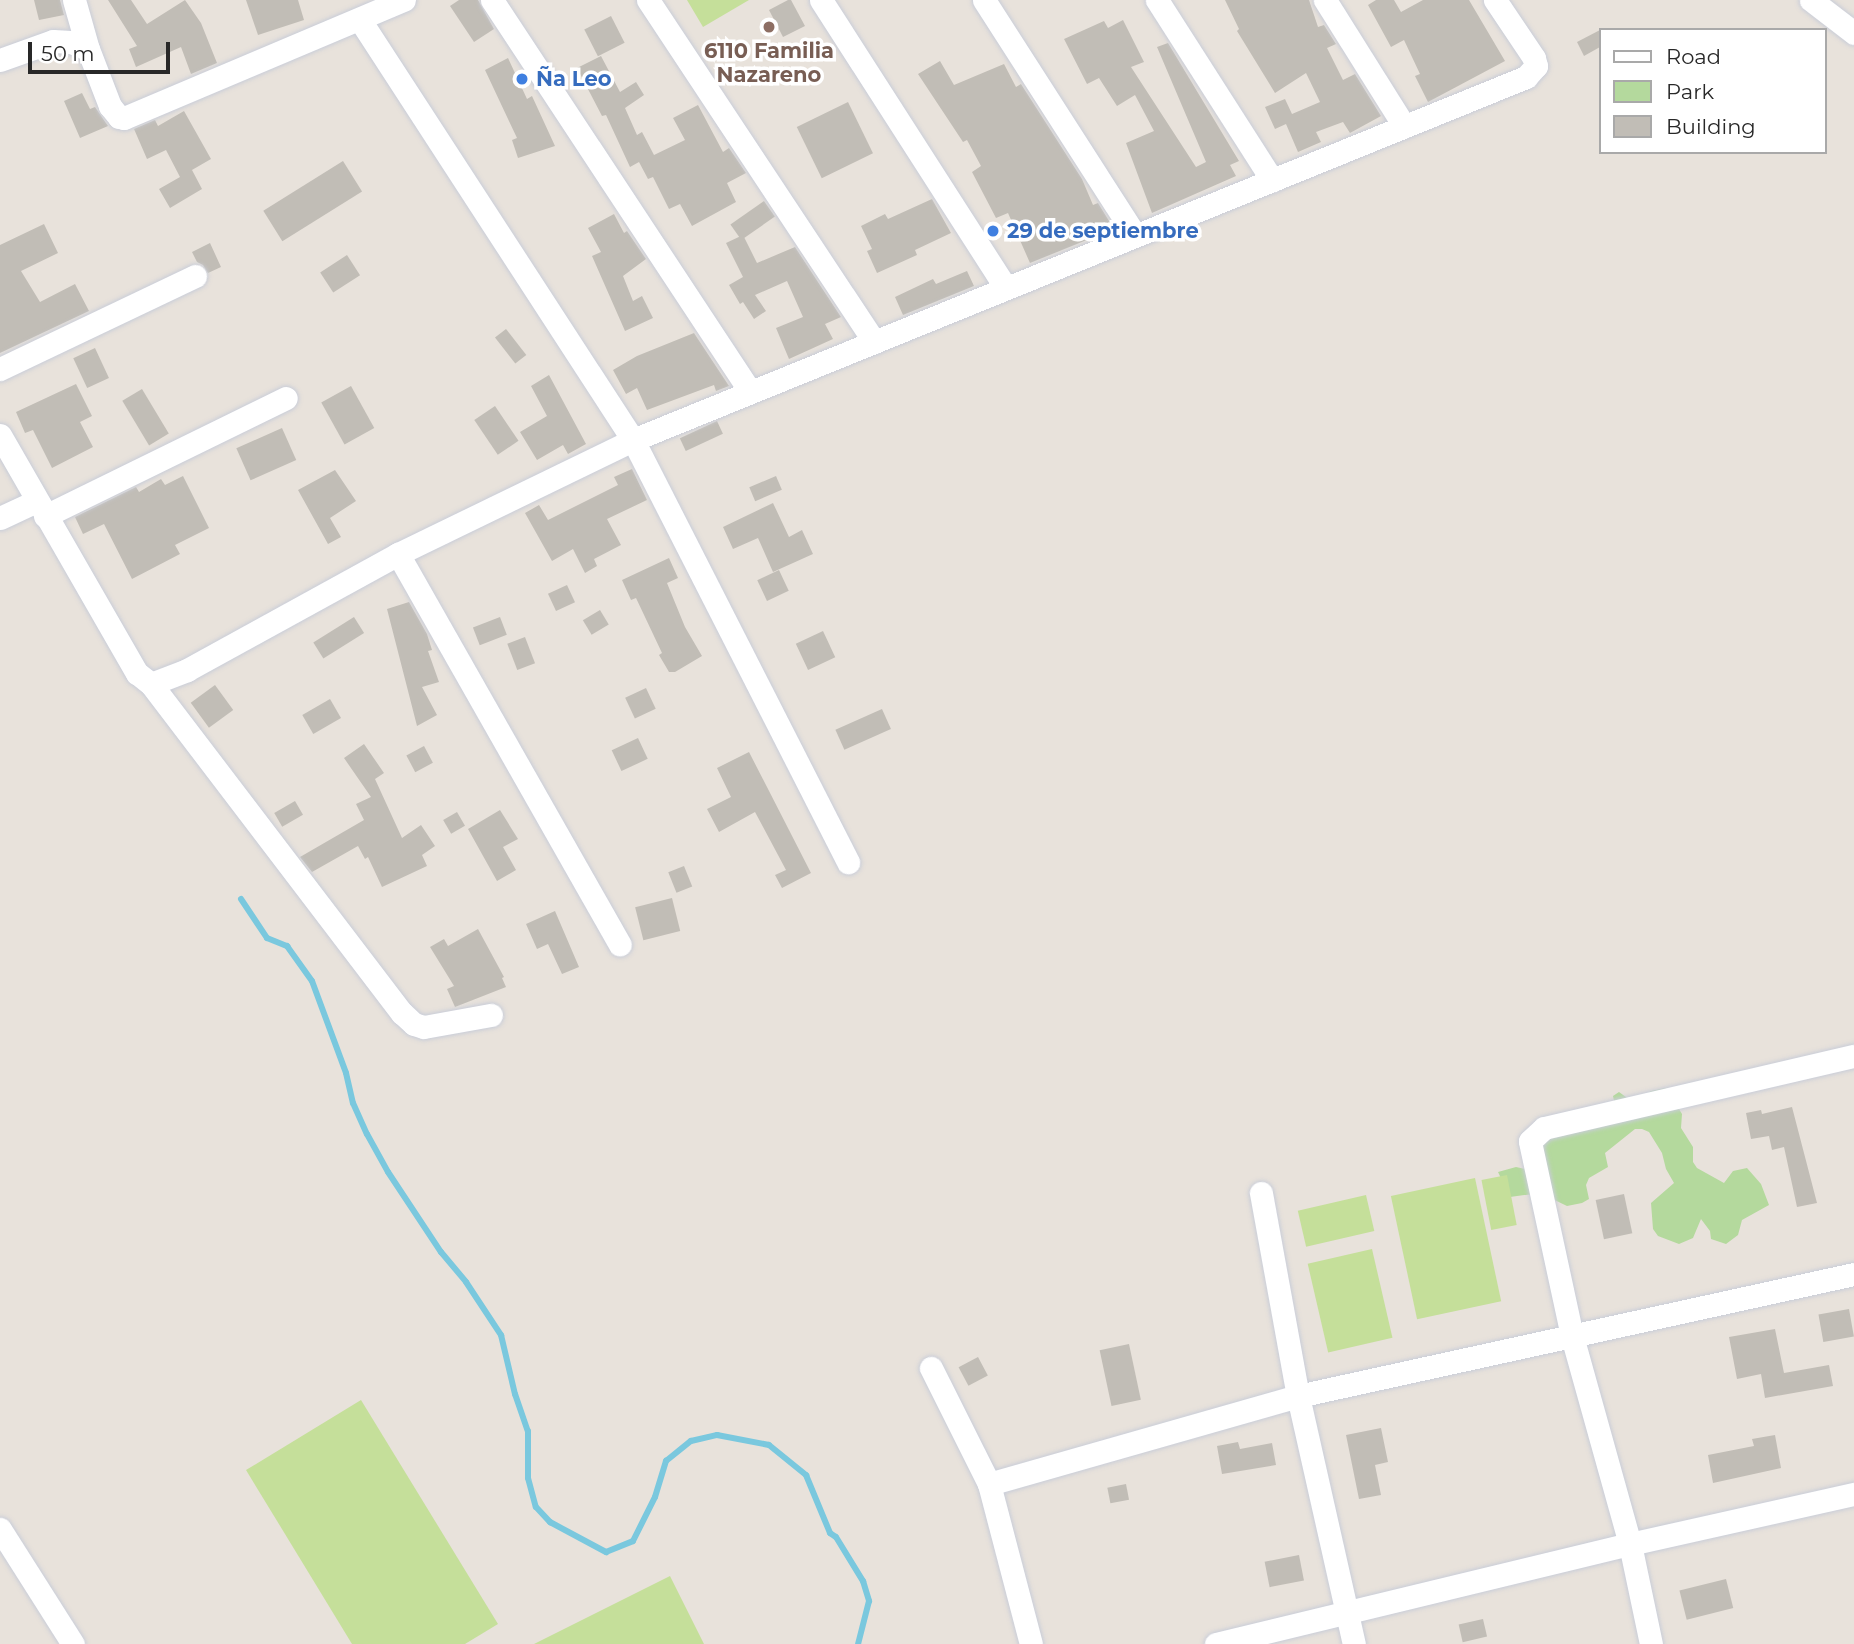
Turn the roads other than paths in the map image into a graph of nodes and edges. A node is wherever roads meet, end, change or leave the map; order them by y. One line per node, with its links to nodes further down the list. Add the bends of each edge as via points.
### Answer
1 (74, 0): 13 (street)
2 (404, 0): 11 (street)
3 (492, 0): 22 (street)
4 (648, 0): 20 (street)
5 (821, 0): 19 (street)
6 (984, 0): 17 (street)
7 (1157, 0): 16 (street)
8 (1325, 0): 15 (street)
9 (1495, 0): 15 (street, via 1534,58 1532,72)
10 (1811, 0): 12 (street)
11 (360, 20): 13 (street, via 131,117 119,117 110,106); 25 (street)
12 (1854, 33)
13 (88, 49): 14 (street, via 53,41)
14 (0, 60)
15 (1404, 127): 16 (street)
16 (1272, 180): 17 (street)
17 (1135, 235): 19 (street)
18 (195, 276): 21 (street)
19 (1006, 288): 20 (street)
20 (874, 342): 22 (street)
21 (0, 369)
22 (750, 392): 25 (street)
23 (286, 398): 26 (street)
24 (0, 435): 26 (street)
25 (633, 440): 28 (street); 30 (street)
26 (41, 508): 27 (street); 29 (street, via 137,673)
27 (0, 518)
28 (398, 554): 29 (street, via 187,670); 31 (street)
29 (151, 684): 32 (street, via 407,1020 424,1027)
30 (848, 862)
31 (620, 944)
32 (491, 1015)
33 (1854, 1056): 36 (street, via 1544,1128 1535,1135 1529,1147)
34 (1261, 1193): 38 (street)
35 (1854, 1274): 36 (street)
36 (1572, 1336): 38 (street); 42 (street)
37 (931, 1368): 39 (street)
38 (1298, 1396): 39 (street); 43 (street)
39 (989, 1484): 45 (street)
40 (1854, 1494): 42 (street)
41 (0, 1529): 44 (street)
42 (1630, 1544): 43 (street); 48 (street)
43 (1347, 1614): 46 (street); 47 (street)
44 (73, 1644)
45 (1031, 1644)
46 (1216, 1644)
47 (1354, 1644)
48 (1651, 1644)

